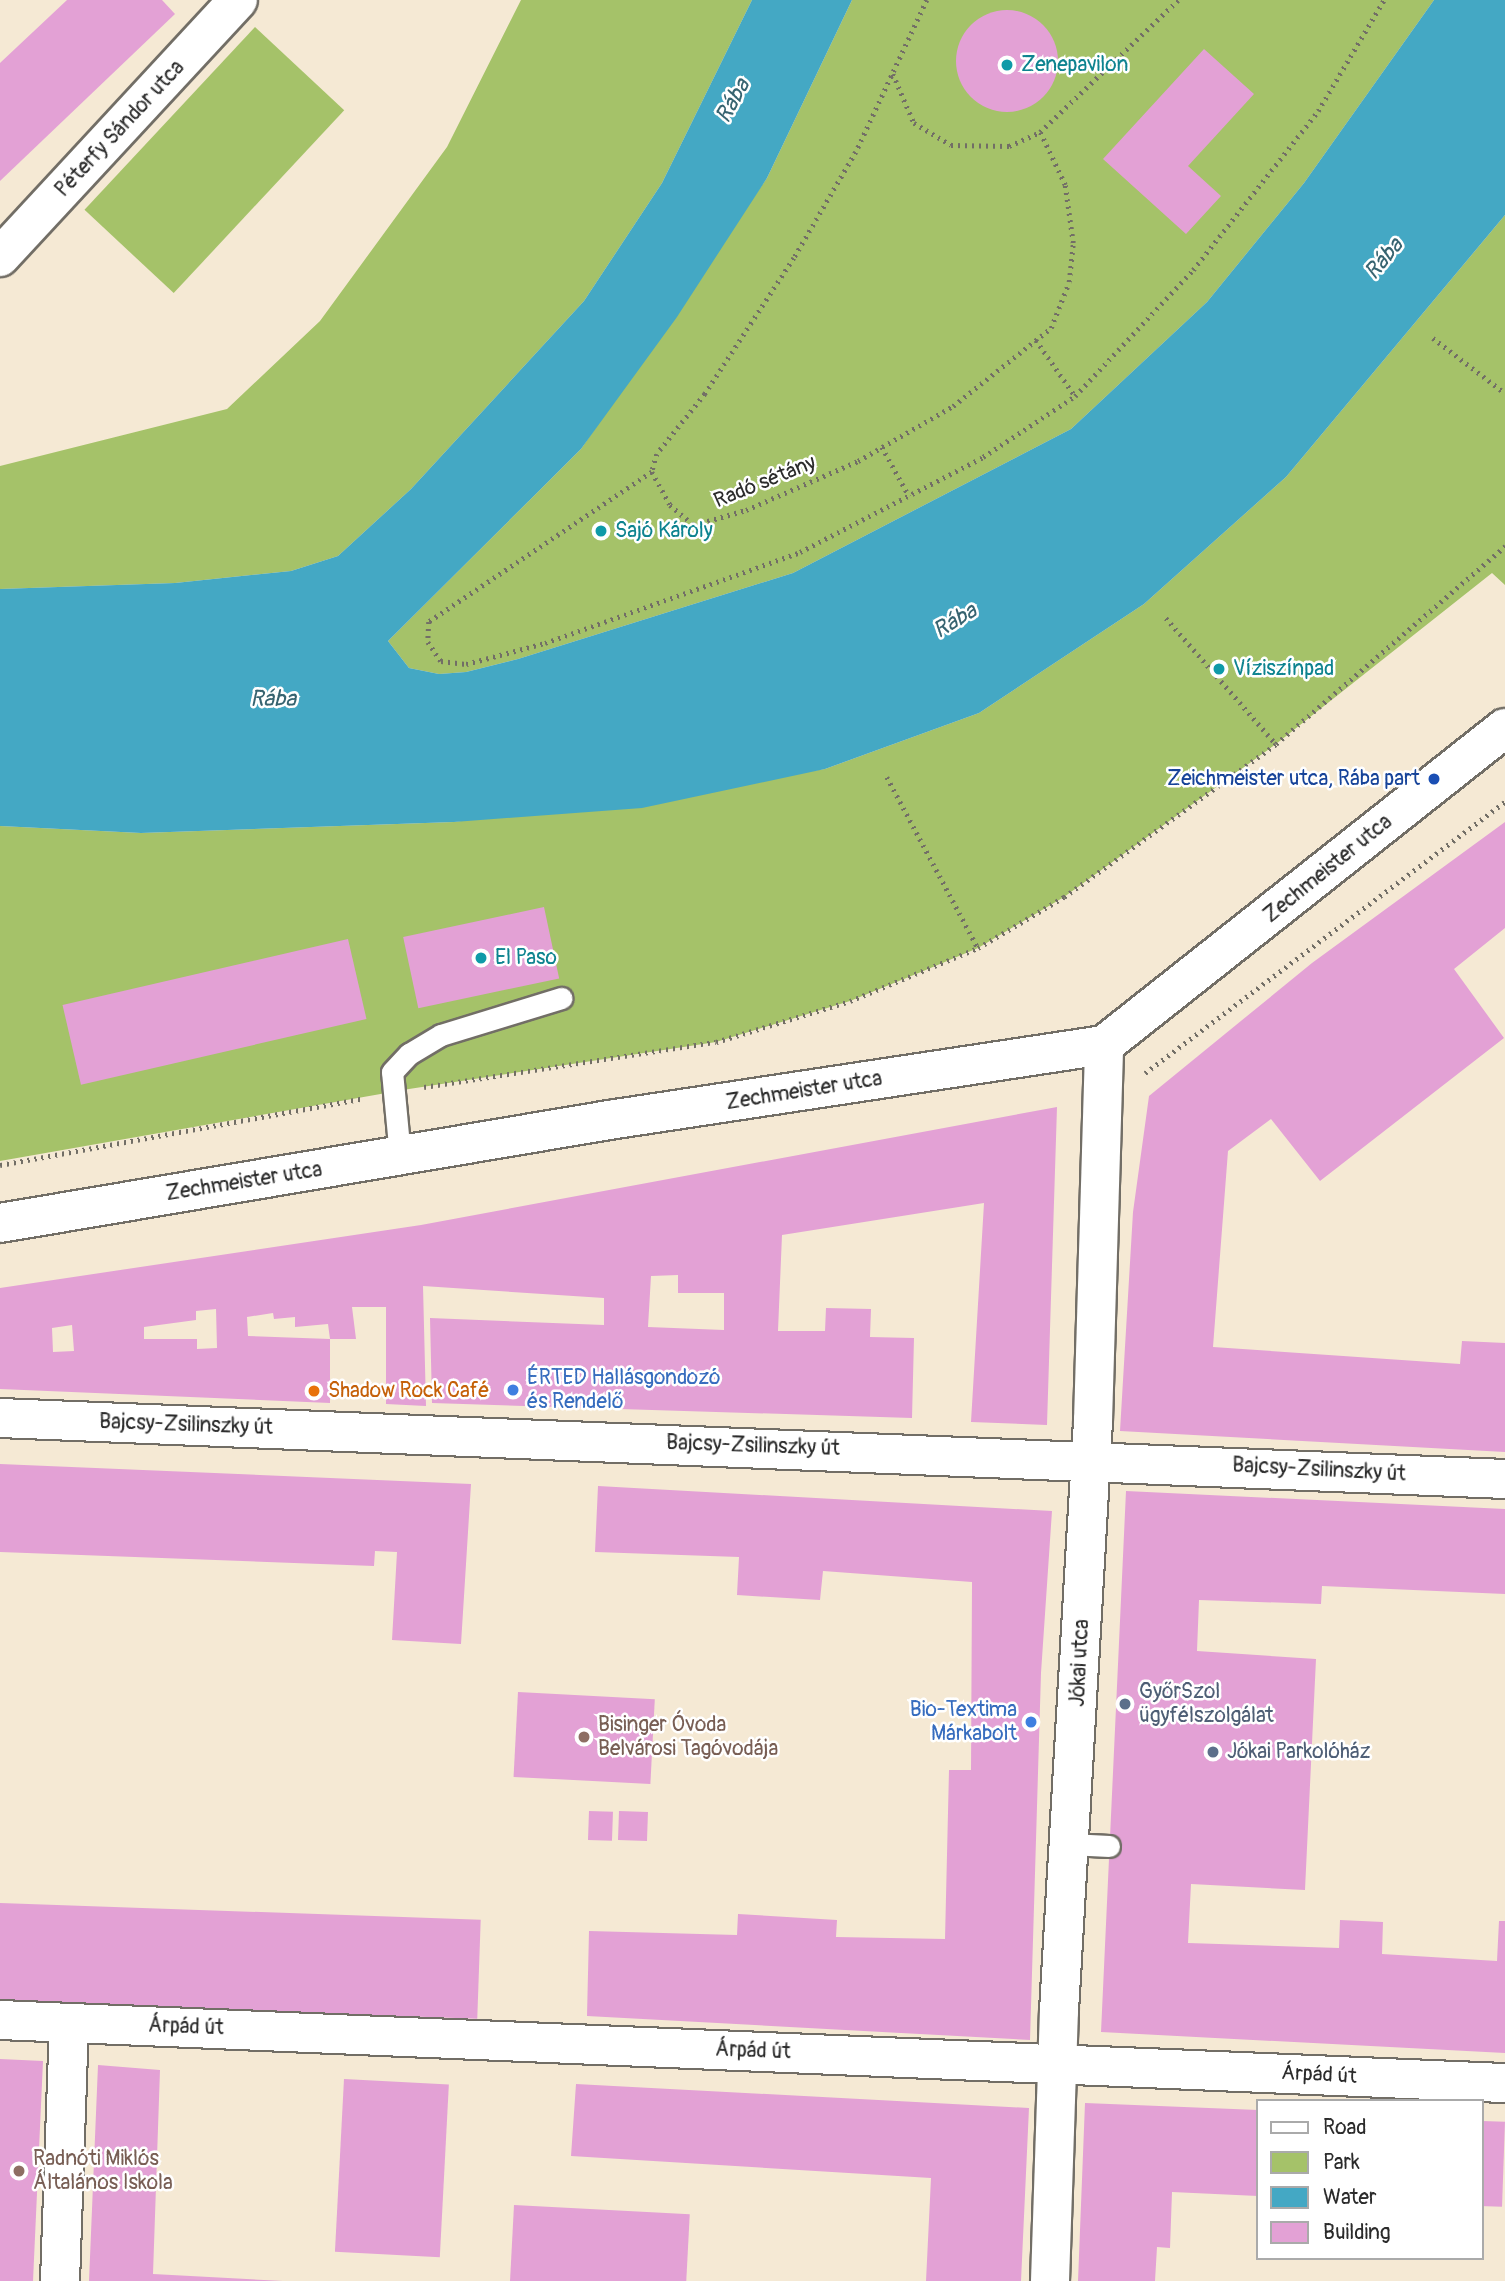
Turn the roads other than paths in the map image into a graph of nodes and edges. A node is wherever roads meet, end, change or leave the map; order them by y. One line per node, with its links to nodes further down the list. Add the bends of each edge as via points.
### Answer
1 (238, 0): 2 (street, Péterfy Sándor utca)
2 (0, 257)
3 (1505, 728): 5 (street, Zechmeister utca)
4 (561, 998): 6 (lane, via 441,1035 409,1054 392,1072)
5 (1104, 1045): 6 (street, Zechmeister utca); 9 (street, Jókai utca)
6 (400, 1156): 7 (street, Zechmeister utca)
7 (0, 1223)
8 (0, 1418): 9 (street, Bajcsy-Zsilinszky út)
9 (1091, 1459): 10 (street, Bajcsy-Zsilinszky út); 11 (street, Jókai utca)
10 (1505, 1479)
11 (1069, 1844): 12 (lane); 15 (street, Jókai utca)
12 (1109, 1846)
13 (0, 2020): 14 (street, Árpád út)
14 (69, 2023): 15 (street, Árpád út); 17 (street)
15 (1057, 2063): 16 (street, Árpád út); 18 (street, Jókai utca)
16 (1505, 2083)
17 (60, 2281)
18 (1050, 2281)

